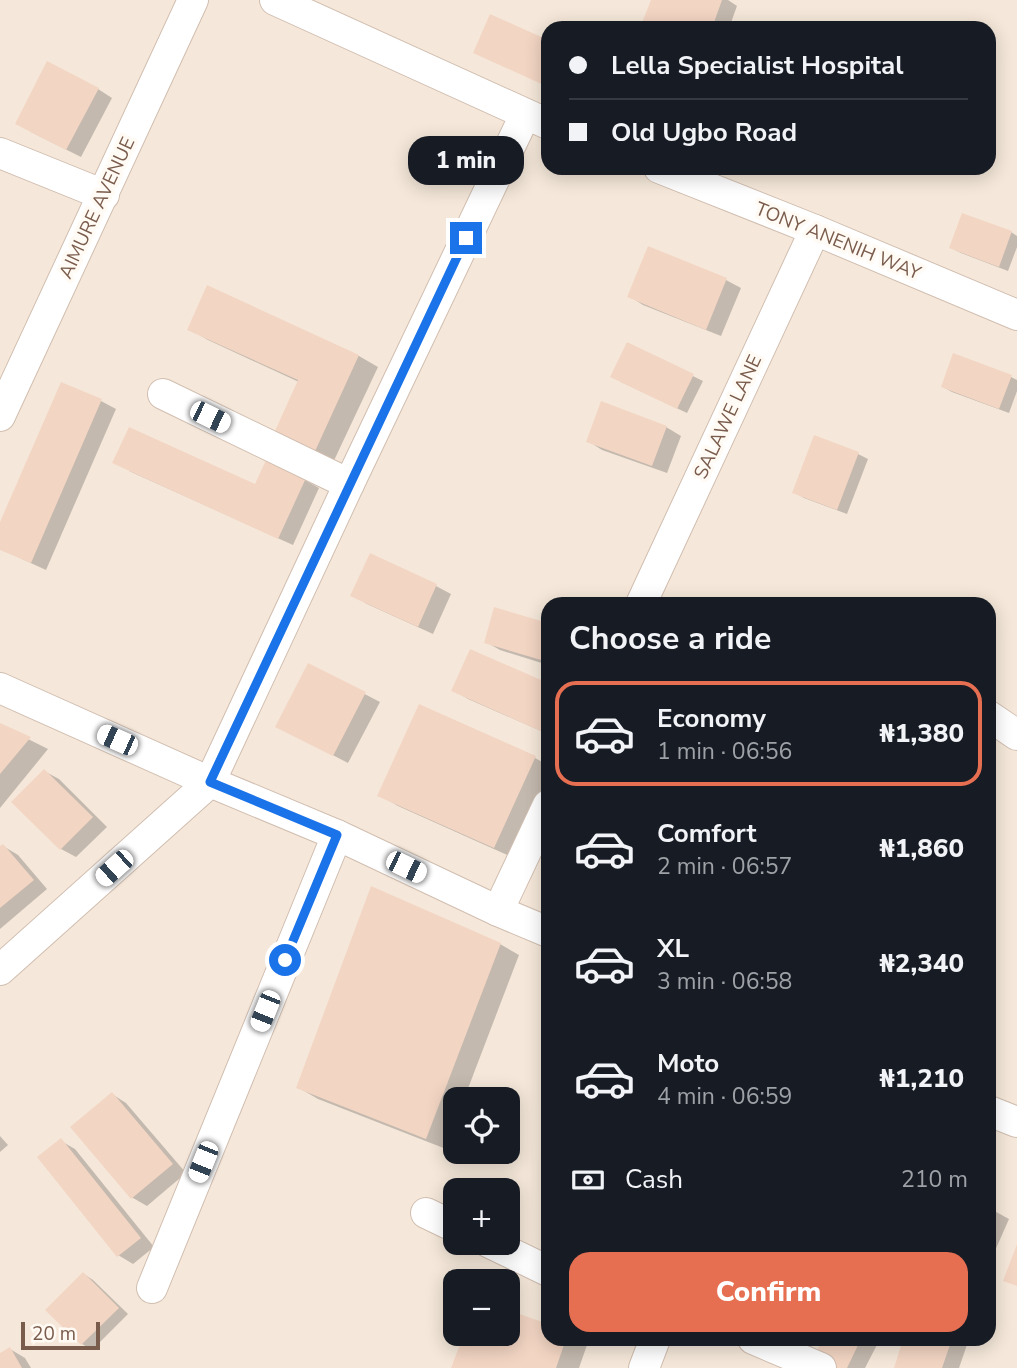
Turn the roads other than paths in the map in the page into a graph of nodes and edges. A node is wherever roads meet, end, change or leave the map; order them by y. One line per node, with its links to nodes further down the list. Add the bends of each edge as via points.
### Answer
1 (193, 0): 6 (street, AIMURE AVENUE)
2 (275, 0): 3 (street)
3 (536, 119): 11 (street)
4 (0, 153): 6 (street)
5 (677, 175): 7 (street, TONY ANENIH WAY)
6 (104, 195): 10 (street, AIMURE AVENUE)
7 (815, 230): 8 (street, TONY ANENIH WAY); 12 (street, SALAWE LANE)
8 (1017, 315)
9 (163, 394): 11 (street)
10 (0, 416)
11 (349, 484): 16 (street)
12 (645, 597)
13 (0, 688): 16 (street)
14 (996, 721): 15 (street)
15 (1017, 735)
16 (210, 782): 18 (street); 21 (street)
17 (541, 820): 19 (street)
18 (337, 835): 19 (street); 28 (street)
19 (498, 911): 20 (street)
20 (541, 929)
21 (0, 970)
22 (996, 1114): 23 (street)
23 (1017, 1122)
24 (426, 1213): 25 (street)
25 (443, 1221)
26 (515, 1255): 27 (street)
27 (541, 1268)
28 (152, 1288)
29 (652, 1346): 31 (street)
30 (769, 1346): 32 (street)
31 (644, 1368)
32 (821, 1368)

